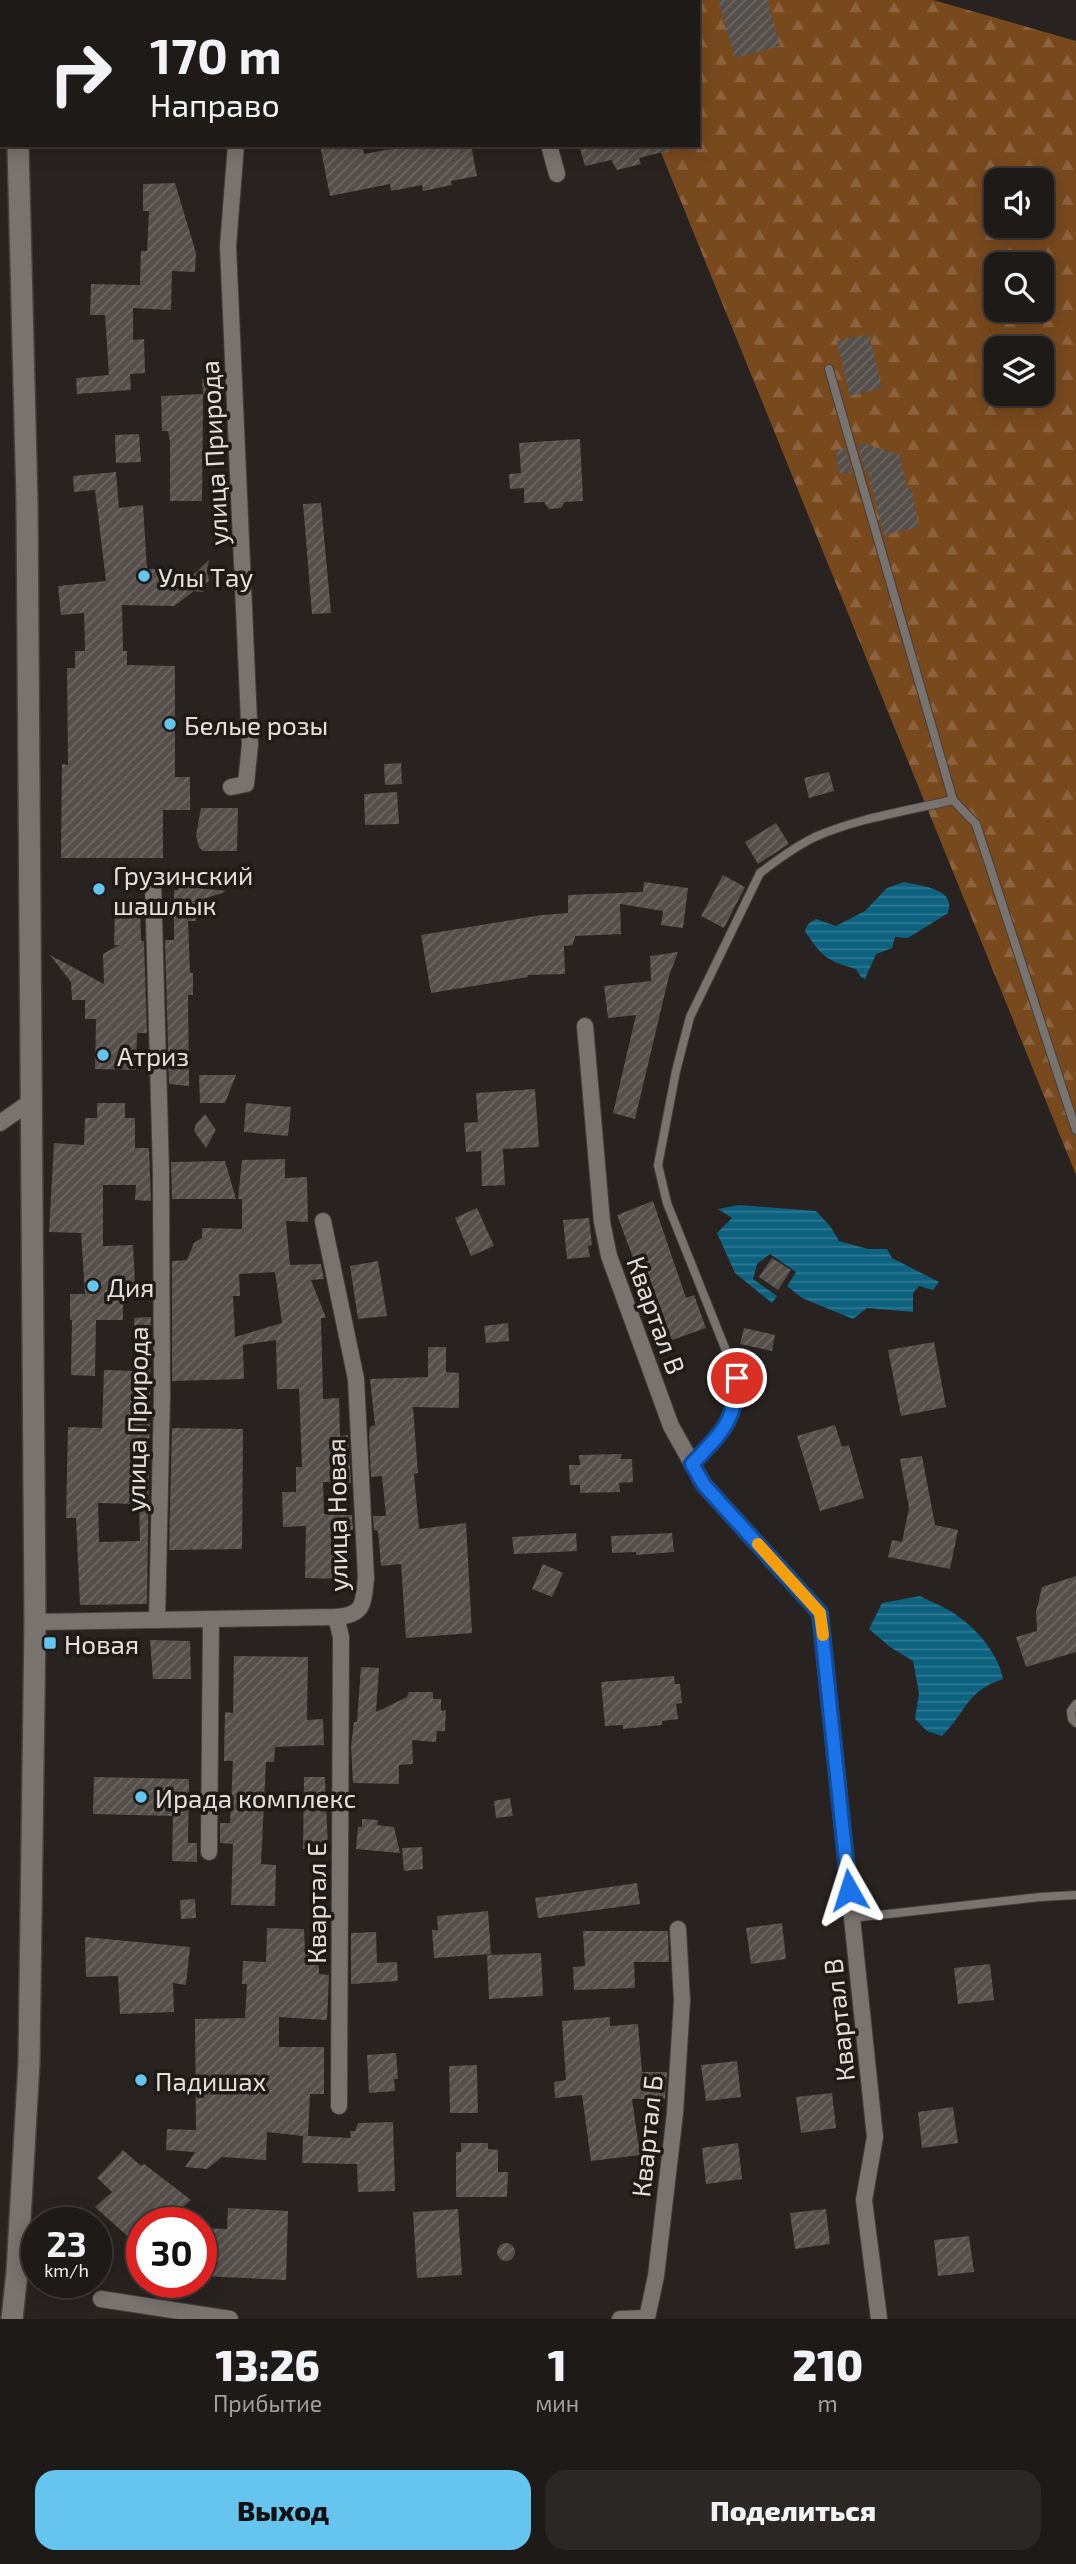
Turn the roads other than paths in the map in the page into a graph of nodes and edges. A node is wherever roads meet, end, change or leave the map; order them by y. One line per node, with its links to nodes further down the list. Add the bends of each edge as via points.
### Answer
1 (18, 147): 10 (main road)
2 (236, 147): 6 (street, улица Природа, via 228,246 250,744 246,784)
3 (550, 147): 4 (street)
4 (557, 174)
5 (829, 369): 7 (lane)
6 (230, 787)
7 (953, 800): 12 (lane, via 976,824); 14 (lane, via 857,822 815,837 760,873 690,1017 658,1165 667,1203 737,1378 736,1403 724,1430)
8 (153, 883): 17 (street, улица Природа, via 161,1198)
9 (585, 1026): 14 (street, Квартал В, via 609,1256 671,1426)
10 (33, 1100): 11 (street); 18 (main road)
11 (0, 1123)
12 (1076, 1130)
13 (323, 1222): 15 (street, улица Новая, via 356,1379 366,1578 362,1606 353,1615)
14 (692, 1464): 23 (street, Квартал В, via 704,1485 820,1613)
15 (336, 1617): 16 (street, улица Новая); 25 (street, Квартал Е, via 341,1637)
16 (211, 1619): 17 (street, улица Новая); 21 (street)
17 (157, 1620): 18 (street, улица Новая)
18 (34, 1622): 27 (main road, via 29,2062)
19 (1076, 1704): 20 (lane, via 1071,1711)
20 (1076, 1723)
21 (209, 1852)
22 (1076, 1895): 23 (lane)
23 (852, 1918): 30 (street, Квартал В, via 875,2137 864,2200)
24 (678, 1929): 29 (street, Квартал Б, via 682,2001 656,2276 646,2318)
25 (339, 2106)
26 (101, 2299): 28 (street)
27 (12, 2319)
28 (230, 2319)
29 (620, 2319)
30 (879, 2319)

